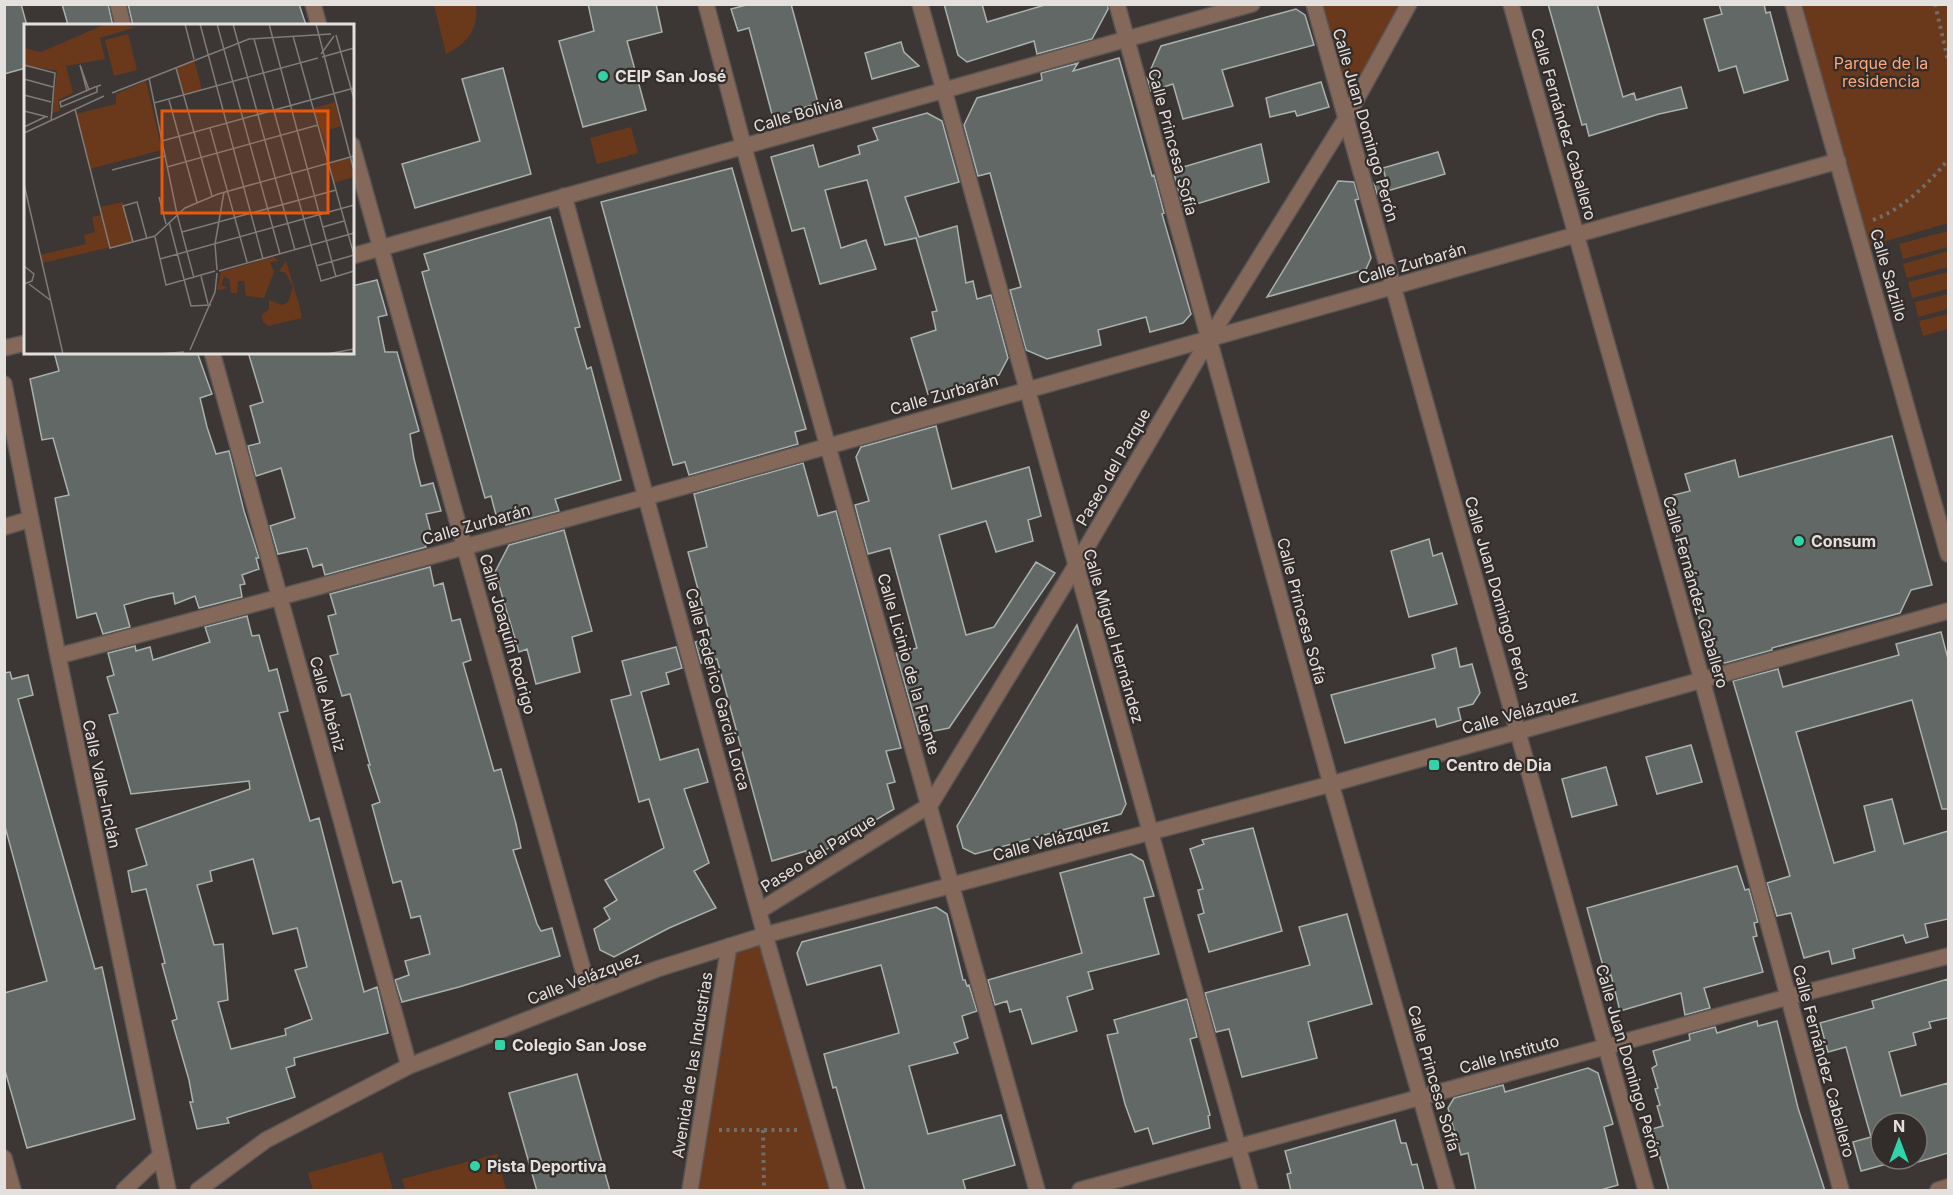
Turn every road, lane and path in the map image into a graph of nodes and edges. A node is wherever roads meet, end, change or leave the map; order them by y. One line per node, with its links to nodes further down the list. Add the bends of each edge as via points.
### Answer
1 (118, 4): 12 (street)
2 (313, 4): 13 (street)
3 (706, 4): 18 (street, Calle Licinio de la Fuente)
4 (920, 4): 16 (street, Calle Miguel Hernández)
5 (1117, 4): 14 (street, Calle Princesa Sofía)
6 (1252, 4): 14 (street, Calle Bolivia)
7 (1314, 4): 17 (street, Calle Juan Domingo Perón)
8 (1409, 4): 17 (street, Paseo del Parque)
9 (1511, 4): 24 (street, Calle Fernández Caballero)
10 (1793, 4): 21 (street, Calle Salzillo)
11 (1935, 4): 15 (path)
12 (123, 24)
13 (318, 24)
14 (1126, 39): 16 (street, Calle Bolivia); 28 (street, Calle Princesa Sofía)
15 (1948, 60)
16 (944, 92): 18 (street, Calle Bolivia); 33 (street, Calle Miguel Hernández)
17 (1345, 120): 27 (street, Calle Juan Domingo Perón); 28 (street, Paseo del Parque)
18 (744, 148): 22 (street, Calle Bolivia); 34 (street, Calle Licinio de la Fuente)
19 (354, 153): 25 (street, Calle Joaquín Rodrigo)
20 (1948, 160): 23 (path, via 1890,214)
21 (1838, 161): 23 (street, Calle Salzillo); 24 (street, Calle Zurbarán)
22 (564, 196): 25 (street, Calle Bolivia); 35 (street, Calle Federico García Lorca)
23 (1856, 226): 39 (street, Calle Salzillo)
24 (1577, 235): 27 (street, Calle Zurbarán); 44 (street, Calle Fernández Caballero)
25 (381, 249): 26 (street, Calle Bolivia); 38 (street, Calle Joaquín Rodrigo)
26 (354, 256)
27 (1393, 288): 28 (street, Calle Zurbarán); 45 (street, Calle Juan Domingo Perón)
28 (1209, 339): 33 (street, Calle Zurbarán); 40 (street, Paseo del Parque); 46 (street, Calle Princesa Sofía)
29 (24, 343): 30 (street)
30 (4, 348)
31 (213, 354): 41 (street, Calle Albéniz)
32 (4, 384): 36 (street, Calle Valle-Inclán)
33 (1027, 389): 34 (street, Calle Zurbarán); 40 (street, Calle Miguel Hernández)
34 (828, 445): 35 (street, Calle Zurbarán); 47 (street, Calle Licinio de la Fuente)
35 (647, 495): 38 (street, Calle Zurbarán); 50 (street, Calle Federico García Lorca)
36 (31, 519): 37 (street); 43 (street, Calle Valle-Inclán)
37 (4, 526)
38 (465, 546): 41 (street, Calle Zurbarán); 54 (street, Calle Joaquín Rodrigo)
39 (1948, 554)
40 (1075, 567): 47 (street, Paseo del Parque); 48 (street, Calle Miguel Hernández)
41 (280, 598): 43 (street, Calle Zurbarán); 57 (street, Calle Albéniz)
42 (1948, 611): 44 (street, Calle Velázquez)
43 (58, 656): 63 (street, Calle Valle-Inclán)
44 (1702, 680): 45 (street, Calle Velázquez); 55 (street, Calle Fernández Caballero)
45 (1518, 731): 46 (street, Calle Velázquez); 56 (street, Calle Juan Domingo Perón)
46 (1331, 784): 48 (street, Calle Velázquez); 58 (street, Calle Princesa Sofía)
47 (930, 806): 49 (street, Calle Licinio de la Fuente); 50 (street, Paseo del Parque)
48 (1151, 832): 49 (street, Calle Velázquez); 62 (street, Calle Miguel Hernández)
49 (951, 885): 51 (street, Calle Velázquez); 73 (street, Calle Licinio de la Fuente)
50 (759, 911): 51 (street, Calle Federico García Lorca)
51 (765, 935): 52 (street, Calle Velázquez); 61 (street, Calle Federico García Lorca)
52 (729, 946): 54 (street, Calle Velázquez); 59 (street, Avenida de las Industrias)
53 (1948, 956): 55 (street, Calle Instituto)
54 (590, 995): 57 (street, Calle Velázquez)
55 (1788, 997): 56 (street, Calle Instituto); 78 (street, Calle Fernández Caballero)
56 (1606, 1046): 58 (street, Calle Instituto); 77 (street, Calle Juan Domingo Perón)
57 (409, 1066): 69 (street, Calle Velázquez, via 266,1140)
58 (1421, 1097): 62 (street, Calle Instituto); 76 (street, Calle Princesa Sofía)
59 (700, 1130): 60 (path); 70 (street, Avenida de las Industrias)
60 (763, 1130): 61 (path); 71 (path)
61 (821, 1130): 72 (street, Calle Federico García Lorca)
62 (1238, 1147): 74 (street, Calle Instituto); 75 (street, Calle Miguel Hernández)
63 (161, 1155): 67 (street); 68 (street, Calle Valle-Inclán)
64 (4, 1158): 66 (street)
65 (1948, 1188): 79 (street)
66 (13, 1191)
67 (124, 1191)
68 (168, 1191)
69 (198, 1191)
70 (690, 1191)
71 (764, 1191)
72 (838, 1191)
73 (1037, 1191)
74 (1080, 1191)
75 (1250, 1191)
76 (1447, 1191)
77 (1646, 1191)
78 (1841, 1191)
79 (1938, 1191)

